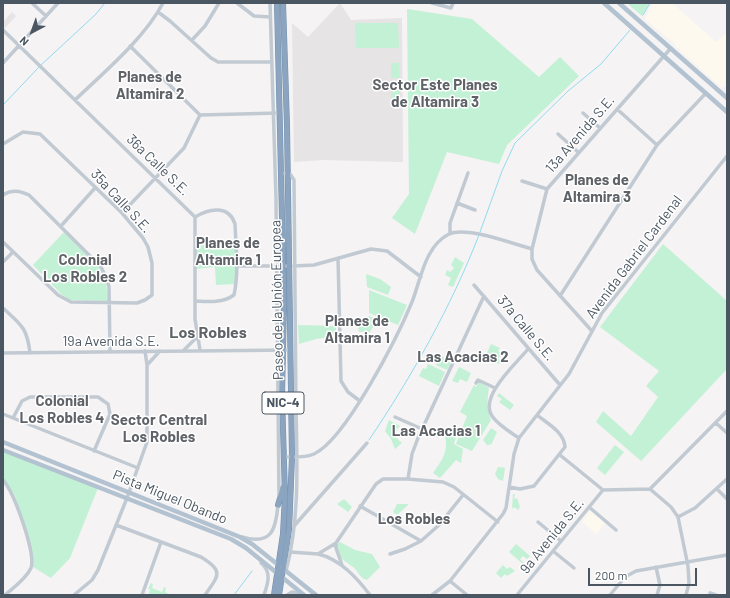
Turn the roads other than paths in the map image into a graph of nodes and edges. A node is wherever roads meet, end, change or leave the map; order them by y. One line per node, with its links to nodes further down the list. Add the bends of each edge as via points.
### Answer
1 (32, 3): 14 (street)
2 (58, 3): 14 (street)
3 (162, 3): 13 (street)
4 (220, 3): 17 (street)
5 (237, 3): 15 (street, via 254,16)
6 (270, 3): 15 (street)
7 (277, 3): 29 (highway, Paseo de la Unión Europea / NIC-4)
8 (283, 3): 40 (highway, Paseo de la Unión Europea / NIC-4)
9 (432, 3): 10 (street, via 451,8)
10 (453, 3)
11 (604, 3): 21 (main road)
12 (619, 3): 20 (main road)
13 (158, 12): 17 (street); 19 (street)
14 (46, 16): 18 (street)
15 (270, 17): 22 (street)
16 (3, 30): 18 (street, 36a Calle S.E.)
17 (192, 40): 22 (street, via 218,62)
18 (20, 46): 23 (street); 26 (street, 36a Calle S.E.)
19 (130, 46): 26 (street); 32 (street)
20 (671, 48): 21 (street, 13a Avenida S.E.); 25 (main road)
21 (664, 56): 24 (main road); 27 (street, 13a Avenida S.E.)
22 (271, 62): 31 (street)
23 (3, 63)
24 (706, 93): 28 (main road); 36 (street)
25 (727, 98)
26 (75, 100): 42 (street, 36a Calle S.E.)
27 (617, 109): 33 (street, 13a Avenida S.E.); 36 (street)
28 (727, 112)
29 (279, 113): 31 (street); 39 (highway, Paseo de la Unión Europea / NIC-4)
30 (583, 113): 33 (street)
31 (272, 114): 32 (street); 59 (street)
32 (200, 115): 42 (street, via 184,148)
33 (600, 128): 37 (street, 13a Avenida S.E.)
34 (558, 134): 37 (street)
35 (3, 144): 44 (street, 35a Calle S.E., via 23,132 40,134)
36 (657, 145): 65 (street)
37 (578, 152): 45 (street, 13a Avenida S.E.)
38 (727, 156): 69 (street, Avenida Gabriel Cardenal)
39 (281, 173): 40 (street); 60 (highway, Paseo de la Unión Europea / NIC-4)
40 (287, 174): 60 (highway, Paseo de la Unión Europea / NIC-4); 61 (street, via 294,180)
41 (468, 174): 47 (street)
42 (155, 178): 49 (street); 50 (street, 36a Calle S.E.)
43 (522, 181): 45 (street)
44 (95, 188): 49 (street, 35a Calle S.E.); 51 (street)
45 (547, 189): 54 (street, 13a Avenida S.E.)
46 (3, 195): 51 (street, via 19,191 30,196)
47 (457, 203): 48 (street); 52 (street, via 450,223)
48 (475, 210)
49 (122, 213): 67 (street, 35a Calle S.E., via 148,247 152,263 152,295 142,302)
50 (195, 217): 58 (street, via 209,210 222,210 233,218); 66 (street)
51 (61, 226): 67 (street, via 101,267 107,279)
52 (450, 234): 54 (street, via 459,232 479,235); 62 (street, via 434,246)
53 (3, 242): 55 (street)
54 (532, 249): 65 (street, via 534,264)
55 (13, 252): 57 (street); 67 (street, via 63,299 71,302)
56 (338, 258): 61 (street, via 314,265); 62 (street, via 380,249 387,251); 86 (street, via 341,381 348,392)
57 (3, 262)
58 (237, 266): 59 (street); 66 (street, via 234,295 228,300 218,302)
59 (276, 266): 60 (street); 73 (street)
60 (286, 266): 61 (street); 74 (highway, Paseo de la Unión Europea / NIC-4); 75 (highway, Paseo de la Unión Europea / NIC-4)
61 (295, 266): 101 (street)
62 (421, 276): 86 (street, via 402,326)
63 (474, 285): 64 (street, 37a Calle S.E.)
64 (484, 296): 71 (street, 37a Calle S.E.); 93 (street)
65 (560, 296): 69 (street)
66 (196, 301): 70 (street)
67 (110, 302): 76 (street)
68 (3, 308): 80 (street, via 24,327)
69 (592, 330): 84 (street, Avenida Gabriel Cardenal, via 580,355)
70 (197, 337): 72 (street); 79 (street)
71 (528, 349): 84 (street, 37a Calle S.E.); 85 (street)
72 (200, 350): 73 (street, 19a Avenida S.E.); 79 (street, 19a Avenida S.E.)
73 (277, 350): 74 (street, 19a Avenida S.E.); 116 (street)
74 (284, 350): 75 (street, 19a Avenida S.E.); 102 (highway, Paseo de la Unión Europea / NIC-4)
75 (290, 350): 101 (highway, Paseo de la Unión Europea / NIC-4)
76 (110, 351): 77 (street, 19a Avenida S.E.); 80 (street, 19a Avenida S.E.)
77 (145, 351): 78 (street, 19a Avenida S.E.); 82 (street)
78 (160, 351): 79 (street, 19a Avenida S.E.); 82 (street)
79 (184, 351)
80 (30, 352): 81 (street, 19a Avenida S.E.)
81 (3, 353)
82 (147, 365): 103 (street, via 147,442)
83 (476, 383): 85 (street, via 478,380)
84 (560, 385): 89 (street, Avenida Gabriel Cardenal)
85 (495, 388): 95 (street, via 489,410)
86 (360, 401): 101 (street, via 323,447 314,453)
87 (727, 411): 92 (street)
88 (3, 414): 91 (street)
89 (537, 415): 95 (street, Avenida Gabriel Cardenal); 100 (street, via 565,440 565,447)
90 (395, 417): 93 (street)
91 (13, 418): 99 (street); 99 (street, via 22,401 30,398 98,397 108,404 110,414)
92 (716, 423): 94 (street); 109 (street)
93 (422, 429): 105 (street, via 412,454)
94 (727, 433)
95 (519, 438): 108 (street, Avenida Gabriel Cardenal)
96 (3, 442): 112 (main road, Pista Miguel Obando)
97 (367, 443): 123 (street)
98 (3, 450): 114 (main road, Pista Miguel Obando)
99 (94, 451): 103 (street)
100 (560, 455): 108 (street, via 534,486 520,489); 111 (street)
101 (294, 456): 102 (street); 123 (highway, Paseo de la Unión Europea / NIC-4)
102 (284, 457): 104 (highway, Paseo de la Unión Europea / NIC-4)
103 (138, 468): 112 (street)
104 (285, 471): 116 (highway); 140 (highway, Paseo de la Unión Europea / NIC-4)
105 (408, 479): 113 (street, via 443,482); 117 (street, via 383,479 376,484)
106 (727, 479): 110 (street)
107 (3, 480): 144 (street, via 14,497 28,541 31,567)
108 (509, 487): 120 (street, Avenida Gabriel Cardenal, via 506,508)
109 (650, 489): 111 (street); 119 (street)
110 (717, 489): 115 (street); 119 (street, via 695,508)
111 (603, 490): 118 (street, 9a Avenida S.E.)
112 (129, 492): 114 (street); 125 (main road, Pista Miguel Obando)
113 (463, 495): 120 (street); 127 (street, via 439,525)
114 (127, 498): 122 (street); 126 (main road, Pista Miguel Obando)
115 (727, 499)
116 (278, 504): 125 (street, via 276,524 270,535 257,540)
117 (360, 506): 127 (street); 130 (street)
118 (589, 507): 124 (street); 128 (street, 9a Avenida S.E.)
119 (678, 516): 136 (street)
120 (498, 522): 142 (street, Avenida Gabriel Cardenal)
121 (538, 522): 128 (street)
122 (116, 525): 129 (street); 145 (street, via 92,580)
123 (291, 528): 132 (street); 140 (highway, Paseo de la Unión Europea / NIC-4)
124 (616, 530)
125 (240, 537): 140 (main road, Pista Miguel Obando)
126 (234, 541): 141 (main road, Pista Miguel Obando); 148 (street, via 266,567 268,580)
127 (421, 541): 134 (street)
128 (561, 541): 131 (street, 9a Avenida S.E.)
129 (161, 542): 146 (street); 147 (street, via 213,564 217,571 216,580)
130 (336, 543): 133 (street); 137 (street)
131 (553, 551): 139 (street); 157 (street, 9a Avenida S.E.)
132 (290, 552): 133 (street); 140 (street)
133 (318, 554): 137 (street)
134 (390, 554)
135 (727, 555): 136 (street)
136 (688, 562): 138 (street); 160 (street, via 689,583)
137 (343, 566): 154 (street)
138 (656, 567): 158 (street, via 630,573); 159 (street, via 660,585)
139 (574, 568)
140 (283, 569): 141 (highway, Paseo de la Unión Europea / NIC-4); 153 (main road, Pista Miguel Obando)
141 (280, 576): 149 (highway, Paseo de la Unión Europea / NIC-4); 150 (highway, Paseo de la Unión Europea / NIC-4); 152 (main road, Pista Miguel Obando)
142 (450, 581): 155 (street, Avenida Gabriel Cardenal); 156 (street)
143 (710, 594): 161 (street)
144 (5, 595)
145 (74, 595)
146 (142, 595)
147 (205, 595)
148 (264, 595)
149 (274, 595)
150 (279, 595)
151 (287, 595): 152 (street, via 292,592)
152 (304, 595)
153 (316, 595)
154 (370, 595)
155 (432, 595)
156 (467, 595)
157 (517, 595)
158 (610, 595)
159 (657, 595)
160 (686, 595)
161 (716, 595)

